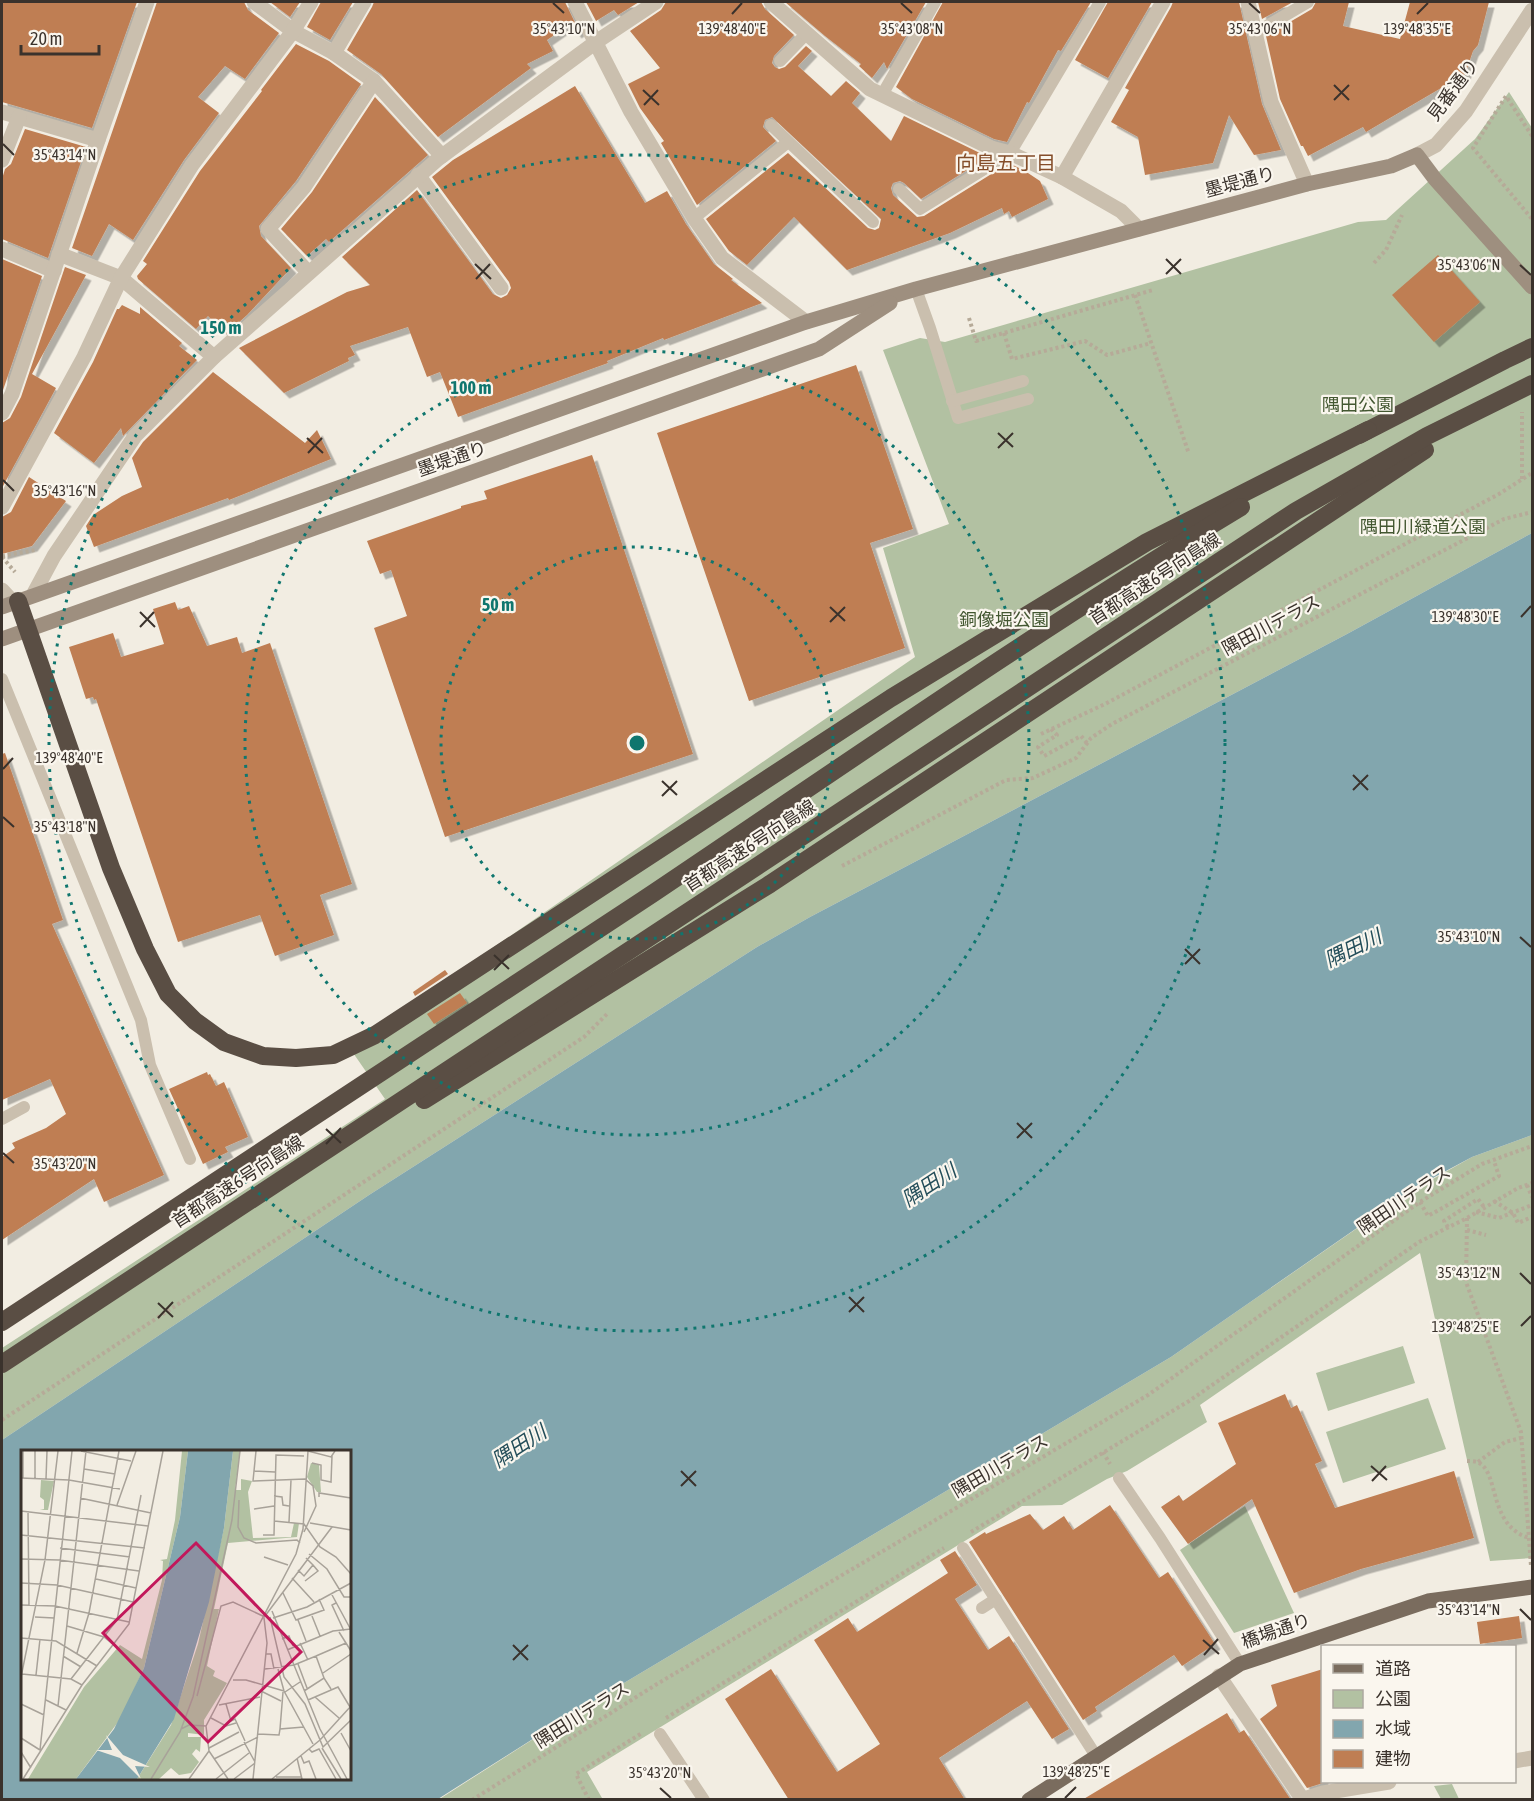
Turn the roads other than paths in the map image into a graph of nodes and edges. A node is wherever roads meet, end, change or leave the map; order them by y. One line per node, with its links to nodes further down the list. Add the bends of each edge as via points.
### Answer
1 (147, 2): 25 (street)
2 (254, 2): 14 (street)
3 (310, 2): 14 (street)
4 (364, 2): 18 (street)
5 (575, 2): 17 (street)
6 (656, 2): 17 (street)
7 (771, 2): 15 (street)
8 (935, 2): 21 (lane)
9 (1100, 2): 27 (lane)
10 (1163, 2): 32 (street)
11 (1248, 2): 16 (street)
12 (1308, 2): 16 (lane)
13 (1533, 10): 28 (street, 見番通り, via 1466,111 1436,145)
14 (293, 31): 18 (street); 42 (street, via 192,165)
15 (807, 33): 19 (lane); 21 (street, via 870,89)
16 (1255, 33): 33 (street, via 1271,102)
17 (596, 42): 29 (street); 35 (street, via 631,112)
18 (334, 53): 20 (street)
19 (780, 61)
20 (374, 81): 29 (street); 41 (street, via 304,187 268,229)
21 (882, 95): 27 (street, via 991,148)
22 (2, 112): 23 (street)
23 (19, 117): 25 (street); 30 (street)
24 (771, 125): 26 (lane)
25 (98, 140): 39 (street)
26 (789, 142): 35 (lane); 36 (lane)
27 (1010, 153): 32 (street); 34 (lane, via 920,209)
28 (1417, 155): 33 (main road, 墨堤通り, via 1391,166); 43 (main road)
29 (442, 156): 31 (street)
30 (2, 160)
31 (418, 175): 41 (street); 44 (street)
32 (1062, 177): 37 (street, via 1121,211)
33 (1307, 184): 37 (main road, 墨堤通り)
34 (899, 189)
35 (694, 218): 46 (street, via 723,258)
36 (873, 222)
37 (1139, 229): 45 (main road, 墨堤通り)
38 (2, 249): 40 (street)
39 (59, 254): 40 (street); 42 (street)
40 (54, 271): 54 (street)
41 (308, 272): 48 (street)
42 (121, 278): 48 (street); 56 (street, via 84,357)
43 (1533, 287)
44 (501, 288)
45 (910, 291): 46 (main road, 墨堤通り); 53 (lane, via 930,328); 59 (main road, 墨堤通り, via 819,349)
46 (806, 322): 58 (main road, 墨堤通り)
47 (1533, 347): 55 (highway, 首都高速6号向島線)
48 (214, 357): 58 (street, via 135,436 54,556)
49 (1023, 381): 53 (lane)
50 (1533, 384): 65 (highway, 首都高速6号向島線, via 1427,436 1296,511)
51 (1533, 393): 65 (highway, via 1434,443 770,884 388,1122)
52 (1028, 399): 53 (lane, via 958,418)
53 (952, 401)
54 (2, 413)
55 (1368, 430): 59 (highway, via 1147,542 891,698 375,1035 333,1055 262,1056 224,1042 168,994 111,868); 66 (highway, 首都高速6号向島線, via 1161,555)
56 (2, 507)
57 (2, 590): 58 (street)
58 (17, 601): 59 (highway)
59 (28, 629): 60 (main road, 墨堤通り)
60 (2, 639)
61 (2, 679): 64 (lane, via 141,1020 150,1065)
62 (24, 1107): 63 (lane)
63 (2, 1119)
64 (190, 1159)
65 (266, 1189): 67 (highway, 首都高速6号向島線)
66 (2, 1322)
67 (2, 1364)
68 (1119, 1478): 73 (lane)
69 (963, 1548): 71 (lane)
70 (1533, 1587): 73 (main road, 橋場通り, via 1428,1601)
71 (996, 1599): 72 (lane); 76 (lane)
72 (982, 1608)
73 (1240, 1664): 74 (main road, 橋場通り)
74 (1219, 1676): 76 (main road, 橋場通り); 80 (street)
75 (660, 1734): 81 (lane)
76 (1096, 1756): 82 (main road, 橋場通り)
77 (1533, 1758): 78 (street)
78 (1516, 1761)
79 (1382, 1783): 80 (street)
80 (1302, 1799)
81 (704, 1800)
82 (1029, 1800)

